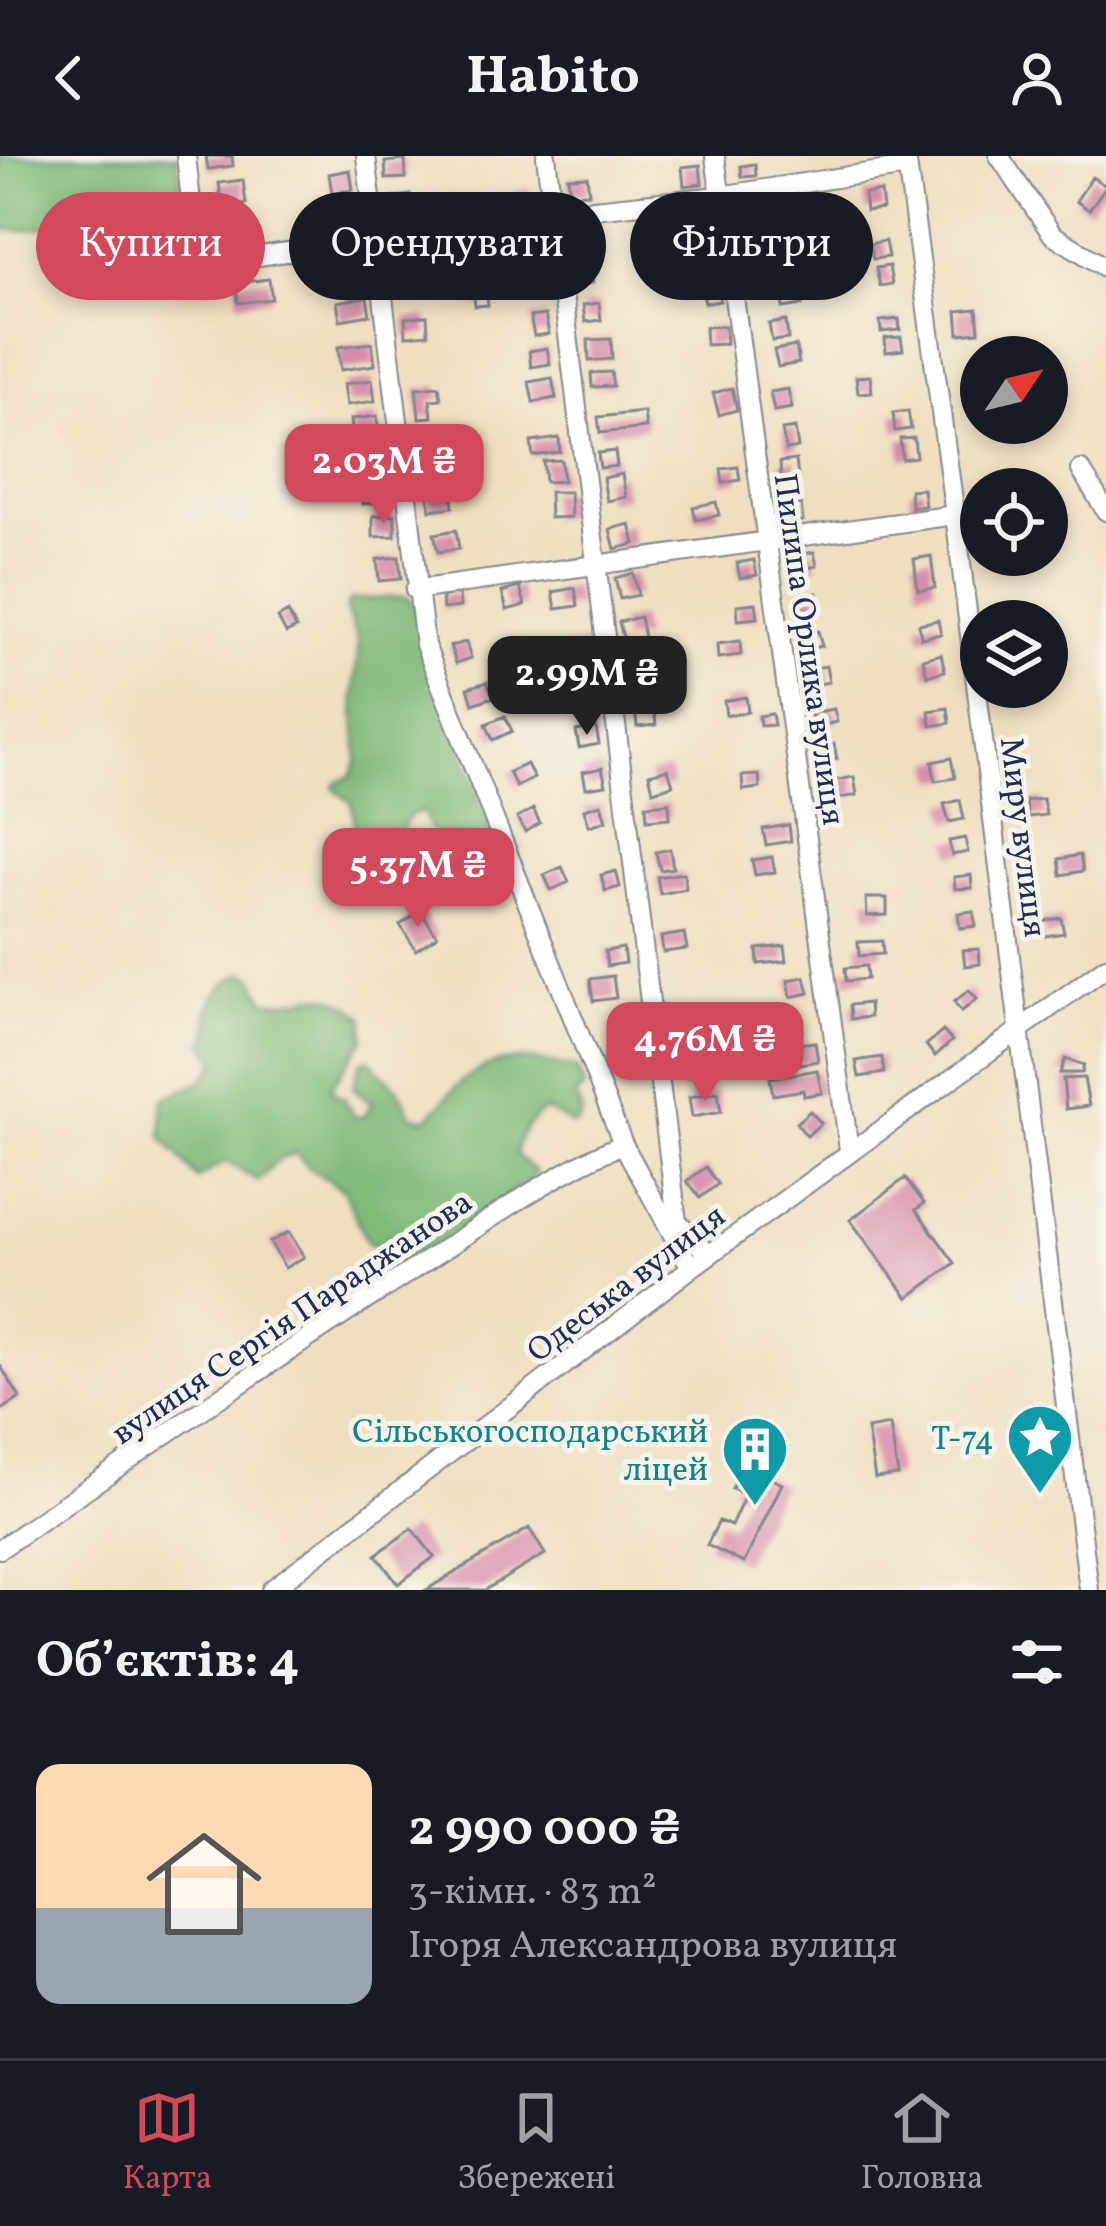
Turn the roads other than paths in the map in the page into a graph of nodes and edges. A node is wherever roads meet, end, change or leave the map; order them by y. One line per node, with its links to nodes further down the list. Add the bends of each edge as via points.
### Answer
1 (186, 156): 11 (street, via 199,265)
2 (366, 156): 7 (street)
3 (546, 156): 8 (street)
4 (715, 156): 9 (street, Пилипа Орлика вулиця)
5 (999, 156): 12 (street, via 1052,234)
6 (907, 161): 10 (street); 18 (street, Миру вулиця)
7 (371, 192)
8 (552, 192)
9 (719, 192)
10 (740, 192)
11 (289, 254)
12 (1106, 268)
13 (385, 300): 21 (street)
14 (565, 300): 20 (street)
15 (733, 300): 19 (street, Пилипа Орлика вулиця)
16 (1081, 470): 17 (street)
17 (1106, 511)
18 (955, 515): 19 (street); 23 (street, Миру вулиця)
19 (767, 542): 20 (street); 25 (street, Пилипа Орлика вулиця)
20 (596, 562): 21 (street); 26 (street, via 677,1221)
21 (415, 590): 24 (street, via 425,645)
22 (1106, 967): 23 (street, Одеська вулиця)
23 (1019, 1027): 25 (street, Одеська вулиця); 30 (street, Миру вулиця)
24 (622, 1144): 27 (street); 28 (street, вулиця Сергія Параджанова, via 580,1162 239,1382)
25 (849, 1150): 26 (street, Одеська вулиця)
26 (709, 1255): 27 (street, Одеська вулиця)
27 (691, 1268): 29 (street, Одеська вулиця)
28 (0, 1549)
29 (271, 1590)
30 (1089, 1590)

